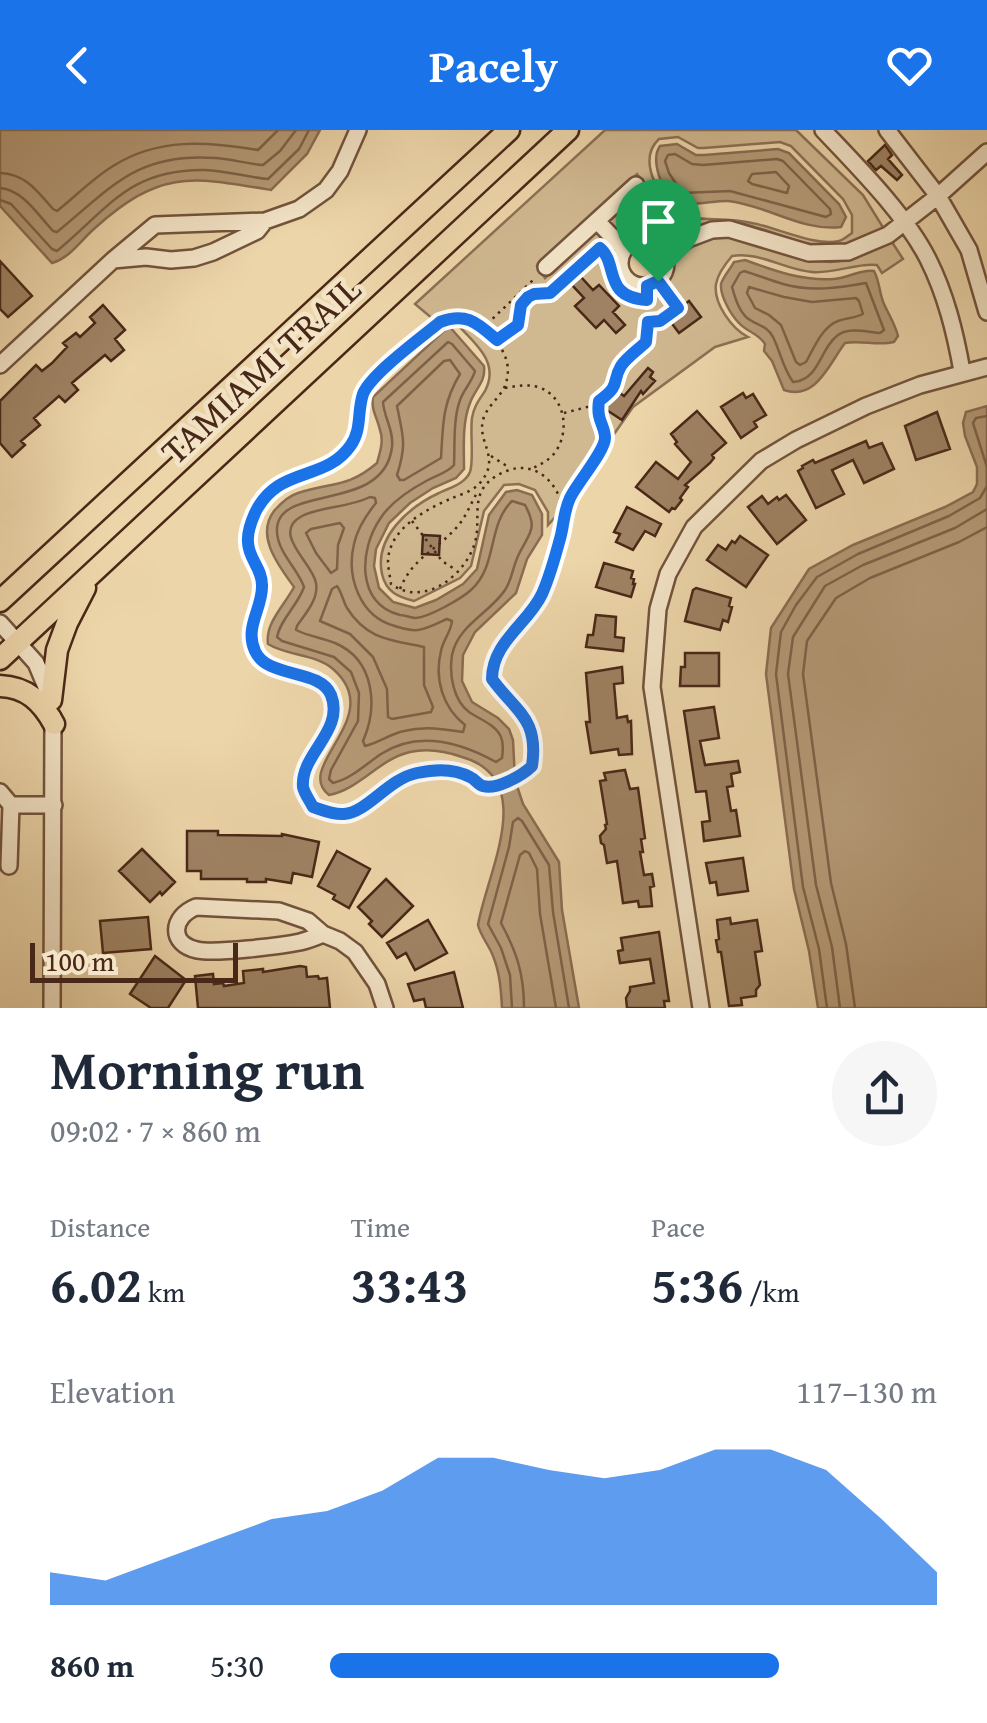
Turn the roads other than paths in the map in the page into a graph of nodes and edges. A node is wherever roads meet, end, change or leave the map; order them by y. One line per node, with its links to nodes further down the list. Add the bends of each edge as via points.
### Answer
1 (358, 130): 10 (street, via 326,190)
2 (509, 130): 23 (main road, TAMIAMI TRAIL)
3 (568, 130): 22 (main road, TAMIAMI TRAIL)
4 (824, 130): 11 (street)
5 (886, 130): 8 (street)
6 (987, 152): 8 (street)
7 (636, 185): 9 (street)
8 (938, 196): 11 (street); 18 (street, via 969,250)
9 (597, 221): 13 (street); 17 (street)
10 (264, 222): 12 (street); 15 (street, via 213,252)
11 (904, 222): 14 (street, via 848,252 809,253 728,229 688,240); 21 (street, via 952,318)
12 (166, 225): 15 (street); 16 (street, via 155,225)
13 (624, 249): 14 (street, via 643,239); 14 (street, via 622,272 655,290)
14 (666, 255)
15 (166, 259): 16 (street)
16 (112, 260): 19 (street)
17 (546, 267)
18 (987, 312)
19 (2, 358)
20 (987, 366): 21 (street)
21 (962, 372): 37 (street, via 866,406 761,461 694,527 668,574 652,687)
22 (94, 572): 25 (main road, TAMIAMI TRAIL); 28 (main road, via 57,650)
23 (0, 601)
24 (0, 623): 25 (street)
25 (18, 642): 26 (main road, TAMIAMI TRAIL); 28 (street, via 36,663)
26 (0, 658)
27 (0, 686): 29 (main road, via 31,695)
28 (51, 700): 29 (street)
29 (54, 724): 32 (street)
30 (0, 792): 31 (street)
31 (11, 805): 32 (street); 33 (street)
32 (54, 805): 35 (street)
33 (9, 866)
34 (323, 934): 34 (street, via 279,912 196,907 177,921 182,944 193,950 302,942); 36 (street, via 355,952)
35 (52, 1008)
36 (385, 1008)
37 (701, 1008)

